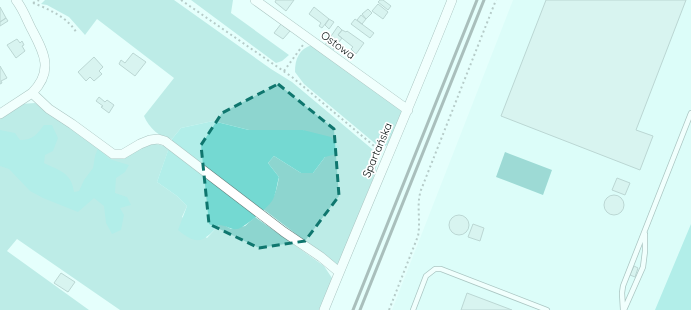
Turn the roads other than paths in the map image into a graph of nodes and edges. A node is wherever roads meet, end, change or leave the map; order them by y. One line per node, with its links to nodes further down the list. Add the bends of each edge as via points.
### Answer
1 (16, 0): 4 (street, via 24,10 45,59 44,74)
2 (255, 0): 5 (street, Ostowa)
3 (452, 0): 5 (street, Spartańska)
4 (32, 93): 7 (street); 9 (street, via 49,109 113,154 123,154 150,140 165,141)
5 (408, 110): 9 (street, Spartańska)
6 (691, 113): 8 (lane)
7 (0, 114)
8 (645, 232): 13 (lane, via 643,267); 13 (lane, via 623,286)
9 (339, 272): 10 (street, Spartańska)
10 (324, 310)
11 (413, 310): 12 (lane, via 426,276 435,269 441,269)
12 (547, 310)
13 (624, 310)

